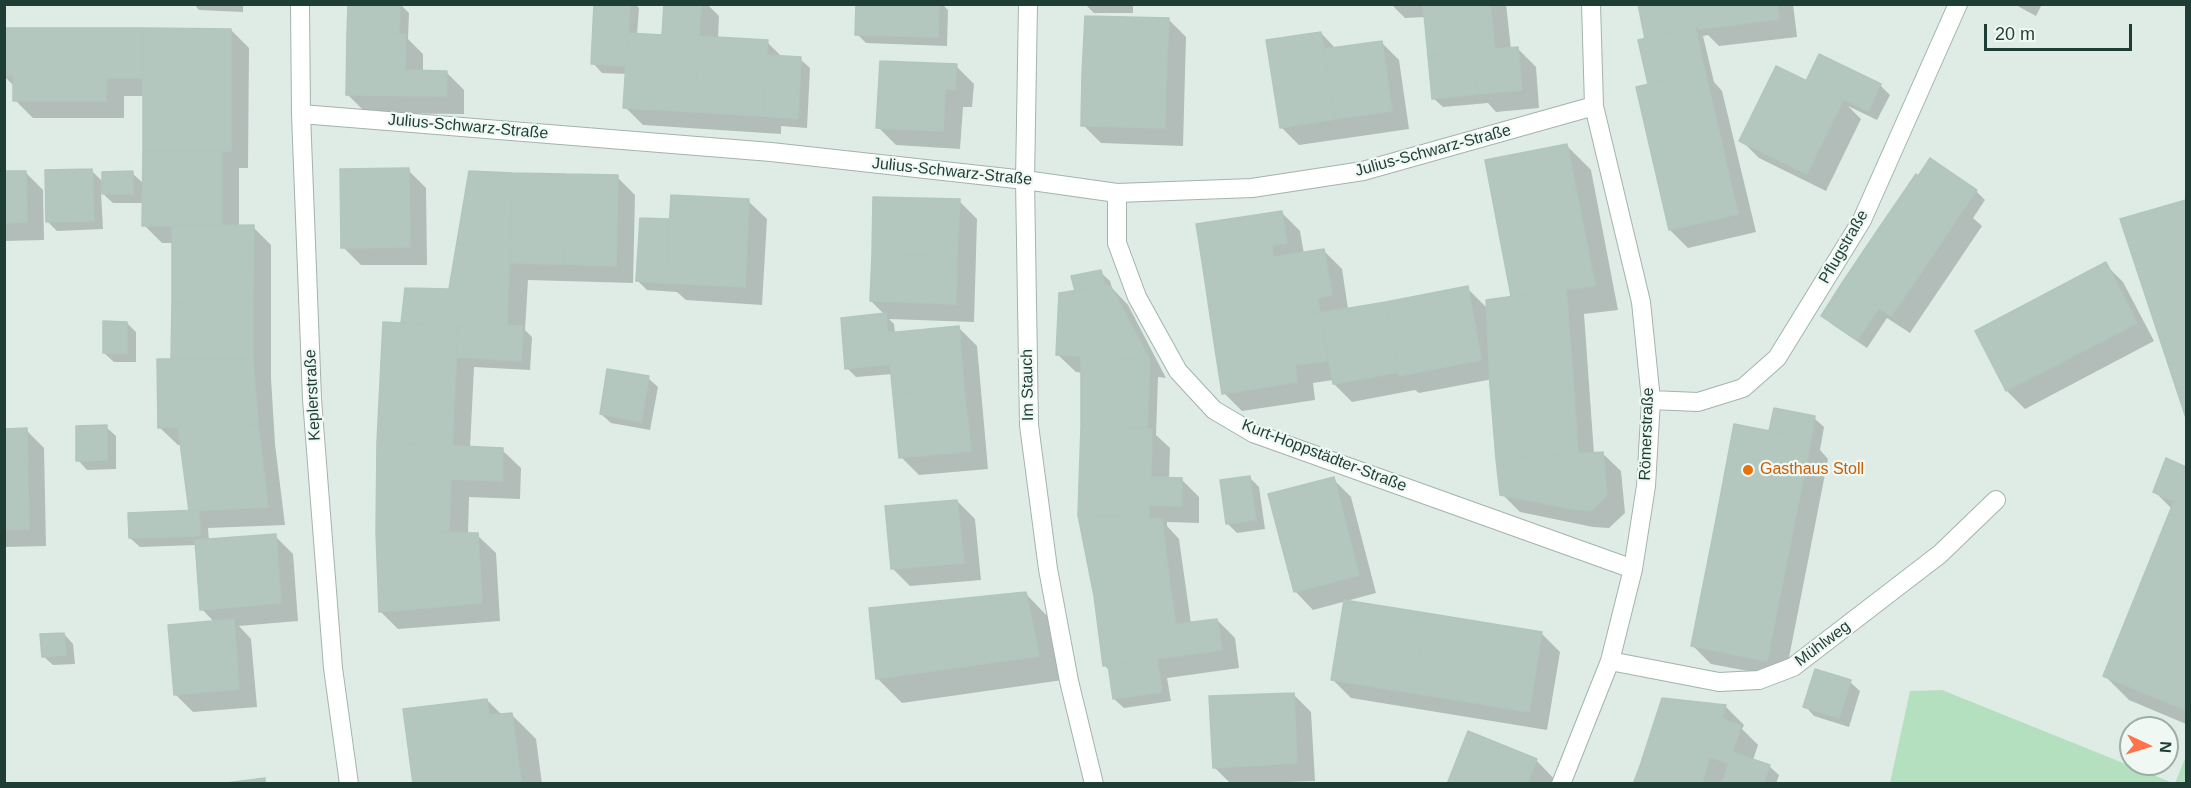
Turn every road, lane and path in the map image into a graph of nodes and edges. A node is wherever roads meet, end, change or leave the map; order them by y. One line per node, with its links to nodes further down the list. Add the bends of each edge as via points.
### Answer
1 (300, 4): 6 (street, Keplerstraße)
2 (1028, 4): 7 (street, Im Stauch)
3 (1591, 4): 5 (street, Römerstraße)
4 (1958, 4): 9 (street, Pflugstraße, via 1862,220 1777,358 1743,388 1698,402)
5 (1594, 106): 8 (street, Julius-Schwarz-Straße, via 1363,171 1252,188); 9 (street, Römerstraße, via 1641,302)
6 (301, 114): 7 (street, Julius-Schwarz-Straße, via 771,152); 14 (street, Keplerstraße, via 312,399 333,668)
7 (1025, 180): 8 (street, Julius-Schwarz-Straße); 13 (street, Im Stauch, via 1029,425 1048,569)
8 (1117, 193): 11 (street, Kurt-Hoppstädter-Straße, via 1117,243 1137,297 1178,371 1214,410 1253,433)
9 (1651, 400): 11 (street, Römerstraße, via 1646,486)
10 (1996, 500): 12 (street, Mühlweg, via 1940,554 1793,667 1759,680 1719,682)
11 (1633, 568): 12 (street, Römerstraße)
12 (1610, 661): 17 (street, Römerstraße)
13 (1088, 759): 15 (street, Im Stauch); 16 (street, Im Stauch)
14 (349, 783)
15 (1094, 783)
16 (1104, 783)
17 (1561, 783)

